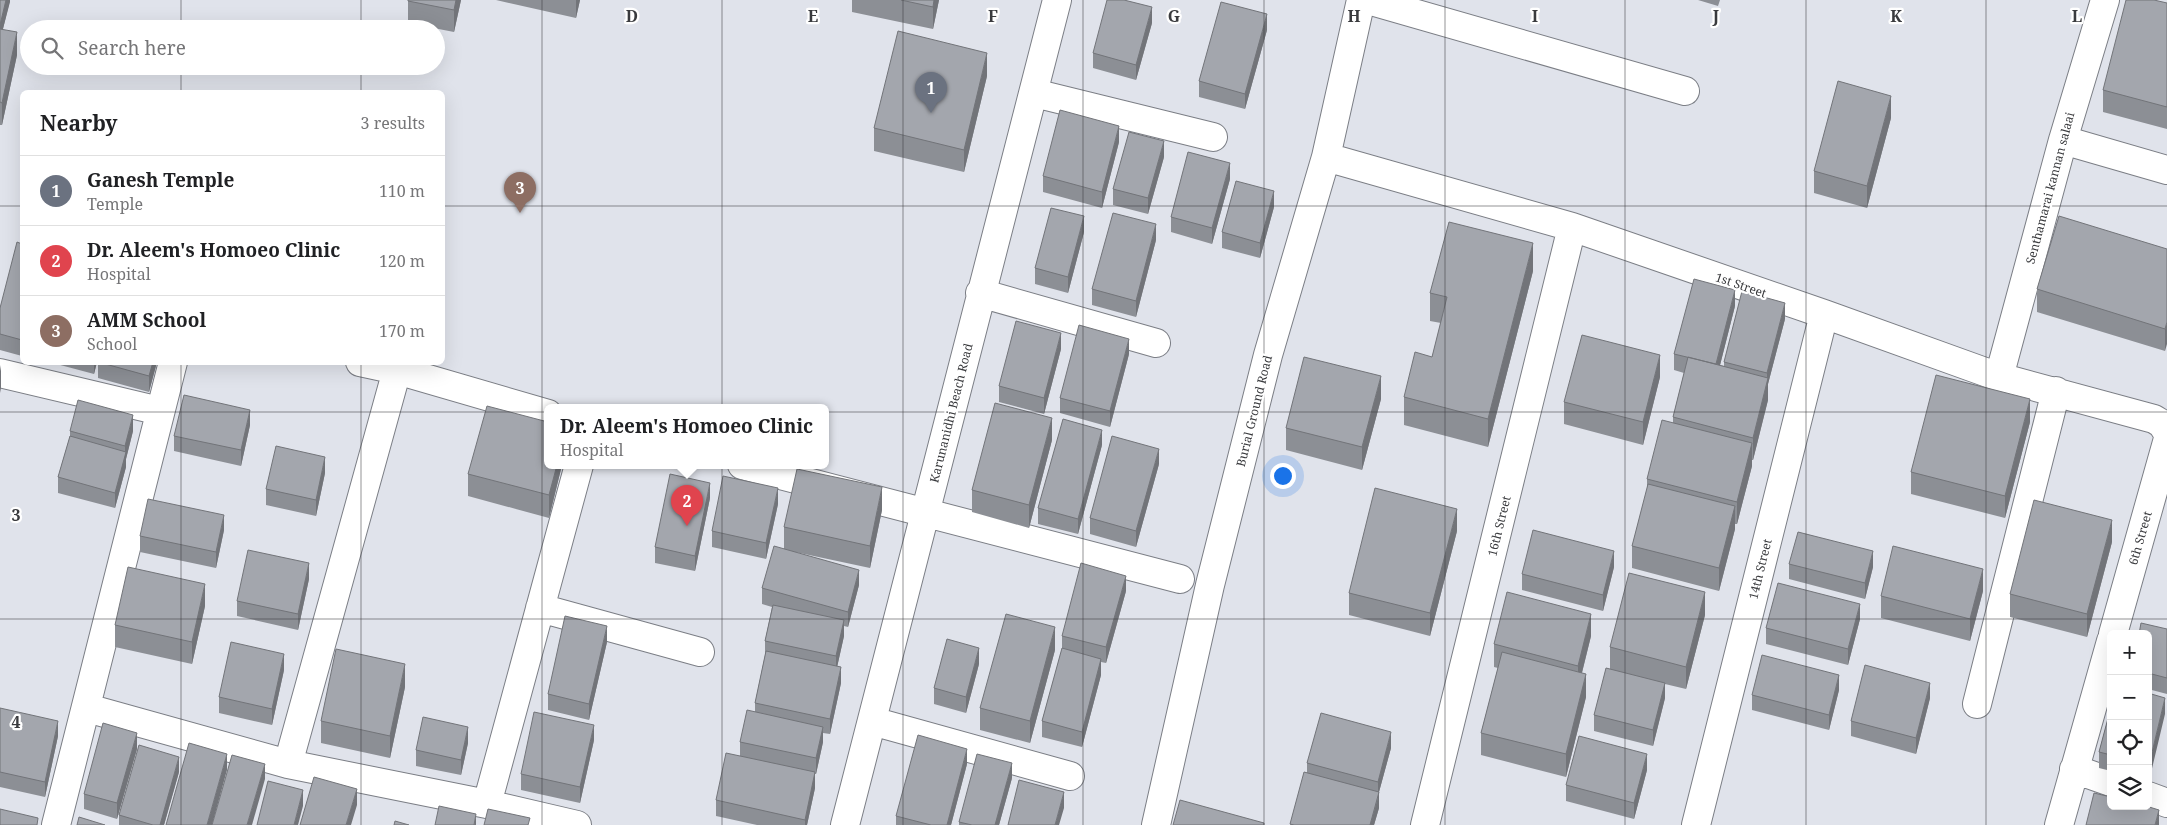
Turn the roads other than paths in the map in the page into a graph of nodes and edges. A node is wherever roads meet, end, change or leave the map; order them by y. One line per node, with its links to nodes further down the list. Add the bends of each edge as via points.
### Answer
1 (1057, 0): 6 (street, Karunanidhi Beach Road)
2 (1361, 0): 9 (street, Burial Ground Road)
3 (1368, 0): 5 (street)
4 (2105, 0): 8 (street, Senthamarai kannan salaai)
5 (1685, 92)
6 (1034, 93): 7 (street); 12 (street, Karunanidhi Beach Road)
7 (1213, 137)
8 (2063, 140): 10 (street); 19 (street, Senthamarai kannan salaai)
9 (1326, 157): 11 (street, 1st Street); 46 (street, Burial Ground Road, via 1266,365 1210,585)
10 (2167, 170)
11 (1572, 228): 13 (street, 1st Street); 47 (street, 16th Street)
12 (980, 294): 14 (street); 26 (street, Karunanidhi Beach Road)
13 (1824, 314): 19 (street, 1st Street); 48 (street, 14th Street)
14 (1156, 343)
15 (172, 365): 21 (street)
16 (374, 365): 17 (street)
17 (396, 370): 22 (street); 35 (street)
18 (0, 373): 21 (street)
19 (1999, 377): 20 (street, 1st Street)
20 (2056, 391): 23 (street, 1st Street); 32 (street)
21 (160, 411): 33 (street)
22 (544, 413)
23 (2163, 431): 29 (street, 6th Street)
24 (578, 469): 28 (street)
25 (758, 469): 26 (street)
26 (927, 511): 27 (street); 34 (street, Karunanidhi Beach Road)
27 (1180, 579)
28 (540, 608): 30 (street); 41 (street)
29 (2114, 630)
30 (700, 652)
31 (2107, 655): 36 (street)
32 (1977, 704)
33 (87, 708): 35 (street); 43 (street)
34 (872, 721): 37 (street); 45 (street, Karunanidhi Beach Road)
35 (288, 764): 41 (street)
36 (2074, 769): 38 (street); 49 (street)
37 (1070, 776)
38 (2107, 781)
39 (2152, 797): 40 (street)
40 (2167, 803)
41 (487, 804): 44 (street)
42 (28, 818): 43 (street)
43 (56, 825)
44 (577, 825)
45 (845, 825)
46 (1156, 825)
47 (1425, 825)
48 (1696, 825)
49 (2059, 825)

